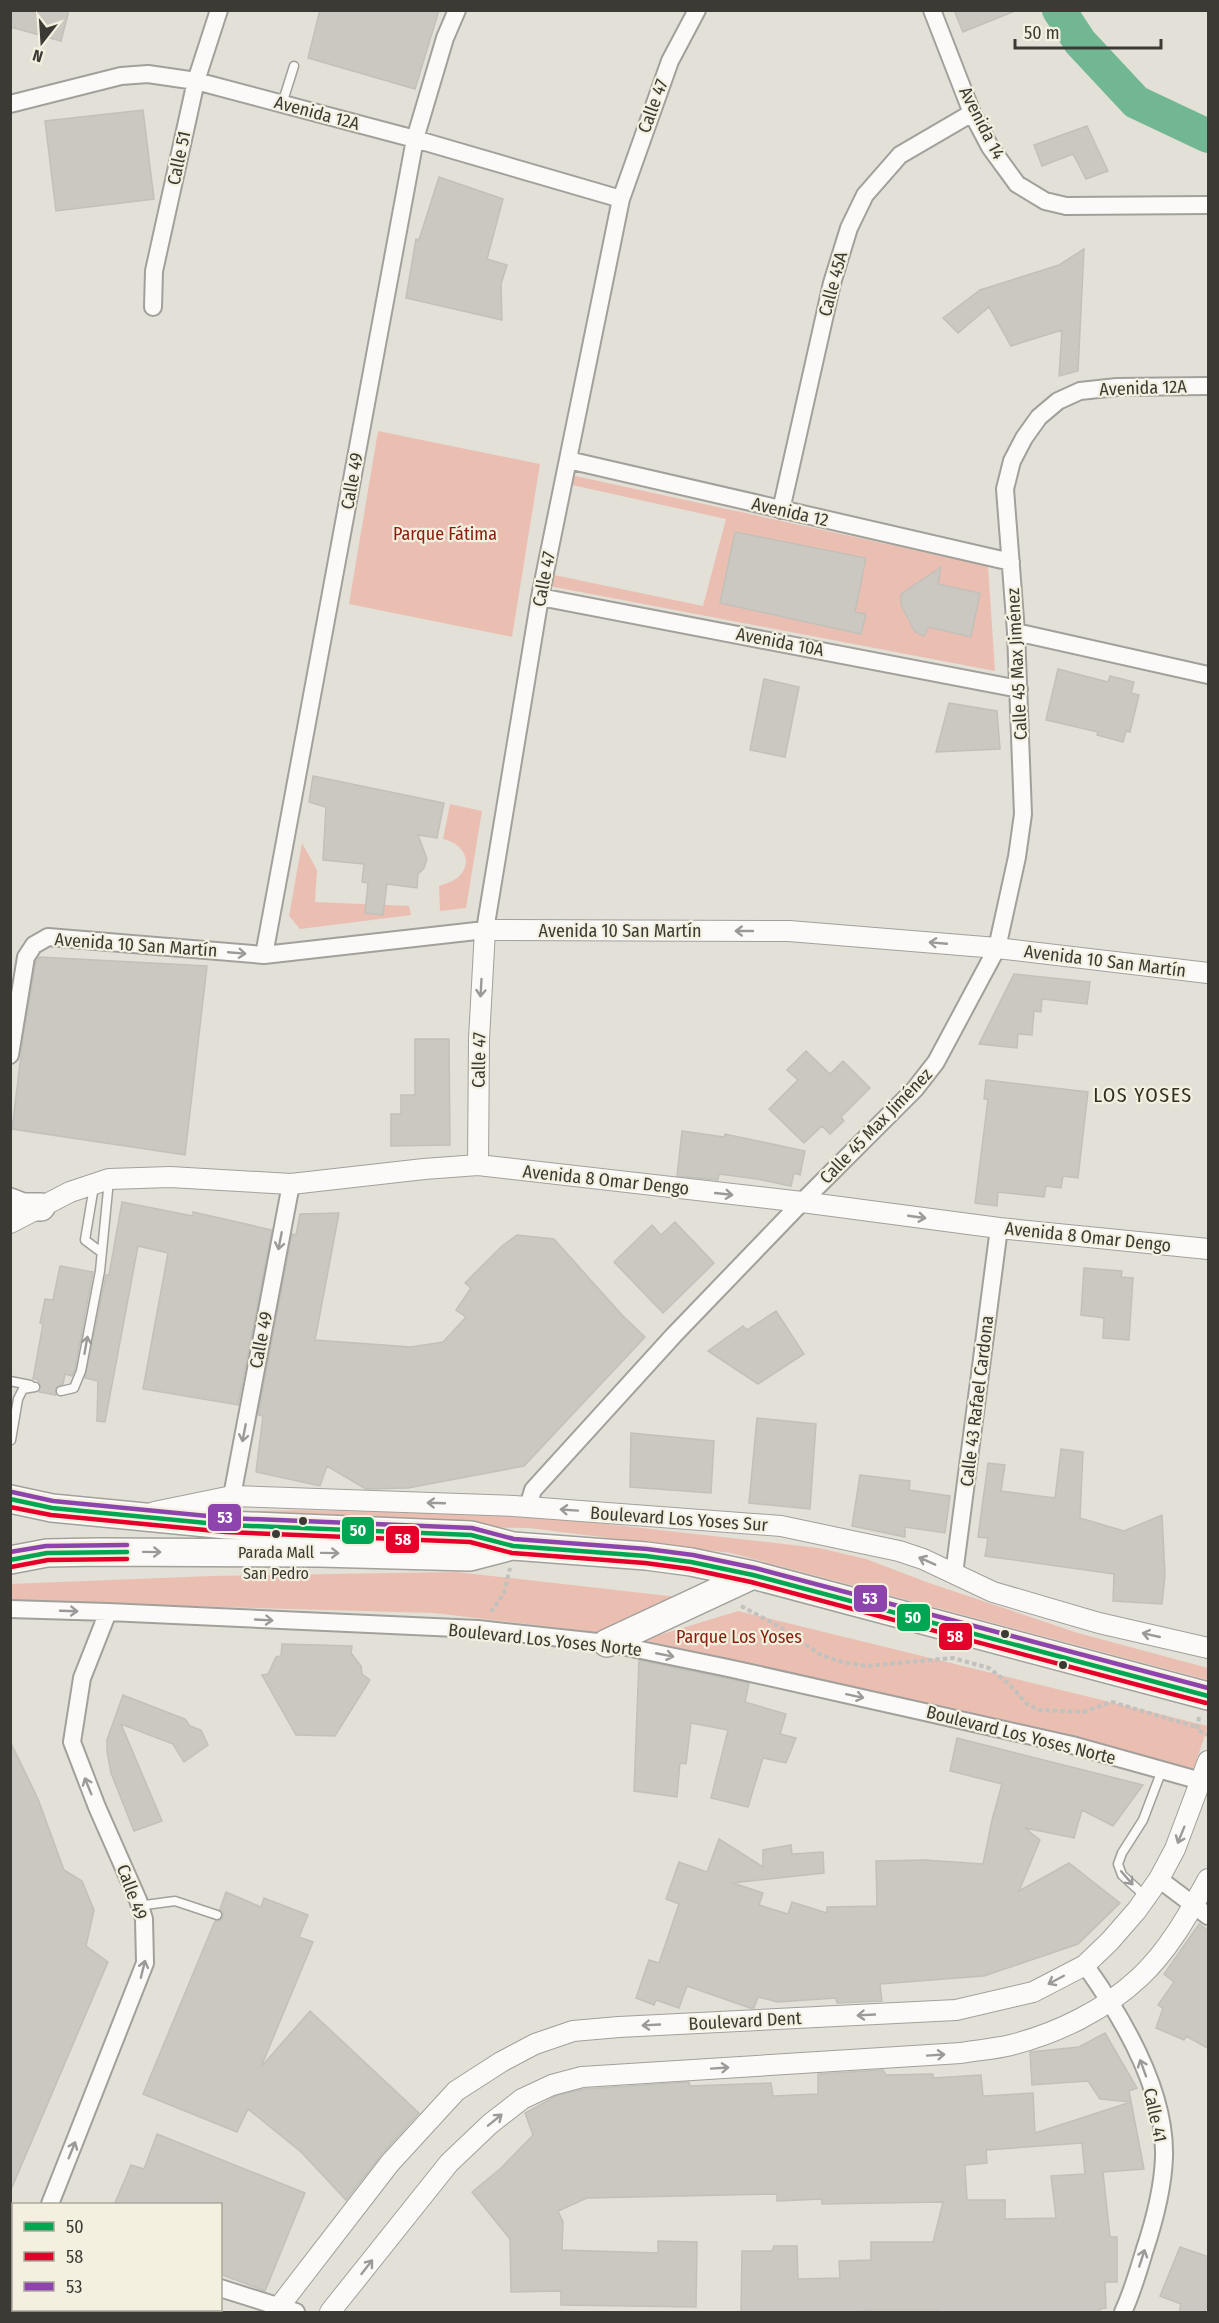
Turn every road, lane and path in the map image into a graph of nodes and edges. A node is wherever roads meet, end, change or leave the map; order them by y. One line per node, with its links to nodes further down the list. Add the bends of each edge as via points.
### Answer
1 (219, 10): 6 (street, Calle 51)
2 (457, 10): 10 (street, Calle 49)
3 (697, 10): 11 (street, Calle 47, via 670,61)
4 (932, 10): 9 (street, Avenida 14)
5 (294, 66): 7 (lane)
6 (196, 81): 7 (street, Avenida 12A); 8 (street, Avenida 12A, via 148,74 121,76); 13 (street, Calle 51, via 154,271)
7 (282, 104): 10 (street, Avenida 12A)
8 (10, 105)
9 (972, 113): 12 (street, Avenida 14, via 1017,184 1045,201 1066,206); 17 (street, Calle 45A, via 900,155 865,195 849,228 832,283)
10 (415, 139): 11 (street, Avenida 12A); 25 (street, Calle 49)
11 (621, 199): 16 (street, Calle 47)
12 (1209, 205)
13 (153, 307)
14 (1209, 386): 15 (street, Avenida 12A, via 1080,391 1058,400)
15 (1024, 438): 18 (street, Calle 45 Max Jiménez, via 1012,461 1005,489)
16 (568, 460): 17 (street, Avenida 12); 19 (street, Calle 47)
17 (782, 510): 18 (street, Avenida 12)
18 (1011, 562): 20 (street, Calle 45 Max Jiménez)
19 (540, 597): 22 (street, Avenida 10A); 23 (street, Calle 47)
20 (1016, 632): 21 (street); 22 (street, Calle 45 Max Jiménez)
21 (1209, 675)
22 (1019, 689): 24 (street, Calle 45 Max Jiménez, via 1023,814)
23 (484, 930): 24 (street, Avenida 10 San Martín, one-way to 23, via 789,932); 25 (street, Avenida 10 San Martín); 28 (street, Calle 47, one-way to 28, via 478,1039)
24 (996, 948): 26 (street, Avenida 10 San Martín); 32 (street, Calle 45 Max Jiménez, via 929,1071)
25 (264, 956): 27 (street, Avenida 10 San Martín, one-way to 25, via 26,957 34,945 48,938)
26 (1209, 972)
27 (10, 1055)
28 (478, 1165): 30 (street, Avenida 8 Omar Dengo); 32 (street, Avenida 8 Omar Dengo, one-way to 32)
29 (102, 1181): 30 (street, Avenida 8 Omar Dengo, via 170,1177); 33 (street, Avenida 8 Omar Dengo); 37 (lane); 37 (lane, via 85,1240)
30 (291, 1184): 41 (street, Calle 49, one-way to 41)
31 (10, 1202): 33 (highway)
32 (802, 1202): 35 (street, Avenida 8 Omar Dengo, one-way to 35); 43 (street, Calle 45 Max Jiménez, via 568,1451 533,1490)
33 (41, 1207): 34 (street, Avenida 8 Omar Dengo)
34 (10, 1223)
35 (999, 1228): 36 (street, Avenida 8 Omar Dengo); 47 (street, Calle 43 Rafael Cardona)
36 (1209, 1249)
37 (101, 1252): 39 (lane, one-way to 37, via 74,1388 81,1371)
38 (10, 1381): 40 (lane, via 35,1386 23,1389 18,1399)
39 (61, 1391)
40 (10, 1440)
41 (232, 1496): 43 (street, Boulevard Los Yoses Sur, one-way to 41); 44 (street, Boulevard Los Yoses Sur)
42 (10, 1499): 44 (highway, via 52,1508)
43 (528, 1507): 47 (street, Boulevard Los Yoses Sur, one-way to 43, via 923,1558 898,1551 781,1526)
44 (134, 1516): 45 (highway, via 227,1525 471,1535)
45 (513, 1546): 46 (highway, one-way to 45, via 47,1553 98,1552 470,1557); 48 (highway, via 646,1556); 52 (path, via 504,1593)
46 (10, 1560)
47 (954, 1574): 54 (street, Boulevard Los Yoses Sur, one-way to 47, via 1099,1623 993,1592)
48 (753, 1575): 49 (highway); 55 (highway)
49 (710, 1595): 53 (highway); 56 (path, via 740,1605 821,1655 842,1662 865,1666 953,1658 989,1668 1027,1704 1039,1710 1083,1712 1112,1702)
50 (10, 1609): 51 (street, Boulevard Los Yoses Norte, one-way to 51)
51 (108, 1612): 52 (street, Boulevard Los Yoses Norte, one-way to 52); 65 (street, Calle 49, one-way to 51, via 72,1743 82,1678)
52 (478, 1629): 53 (street, Boulevard Los Yoses Norte)
53 (607, 1643): 58 (street, Boulevard Los Yoses Norte, one-way to 58, via 1072,1745)
54 (1209, 1648)
55 (1209, 1696)
56 (1197, 1727)
57 (1209, 1761): 59 (street, Boulevard Dent)
58 (1162, 1770): 59 (street, Boulevard Los Yoses Norte); 62 (lane, one-way to 62, via 1143,1820 1118,1864 1122,1875)
59 (1205, 1782): 60 (street, Boulevard Dent, one-way to 60)
60 (1159, 1879): 62 (street, Boulevard Dent); 63 (street)
61 (1209, 1879): 63 (street)
62 (1146, 1897): 66 (street, Boulevard Dent)
63 (1201, 1911): 67 (street, via 1141,1976)
64 (217, 1915): 65 (lane, via 175,1901 145,1905)
65 (144, 1919): 68 (street, Calle 49, one-way to 65, via 146,1964)
66 (1085, 1965): 67 (street, Calle 41); 70 (street, Boulevard Dent, one-way to 70, via 1033,1992 956,2010 619,2027 573,2031 535,2044 456,2091 390,2163)
67 (1111, 2001): 71 (street, one-way to 67, via 449,2163 522,2099 552,2085 582,2077 961,2053 1011,2045 1054,2031); 72 (street, Calle 41, one-way to 67, via 1154,2221 1164,2158 1152,2092 1133,2040)
68 (51, 2203)
69 (222, 2289): 70 (street)
70 (283, 2311)
71 (330, 2313)
72 (1123, 2313)

